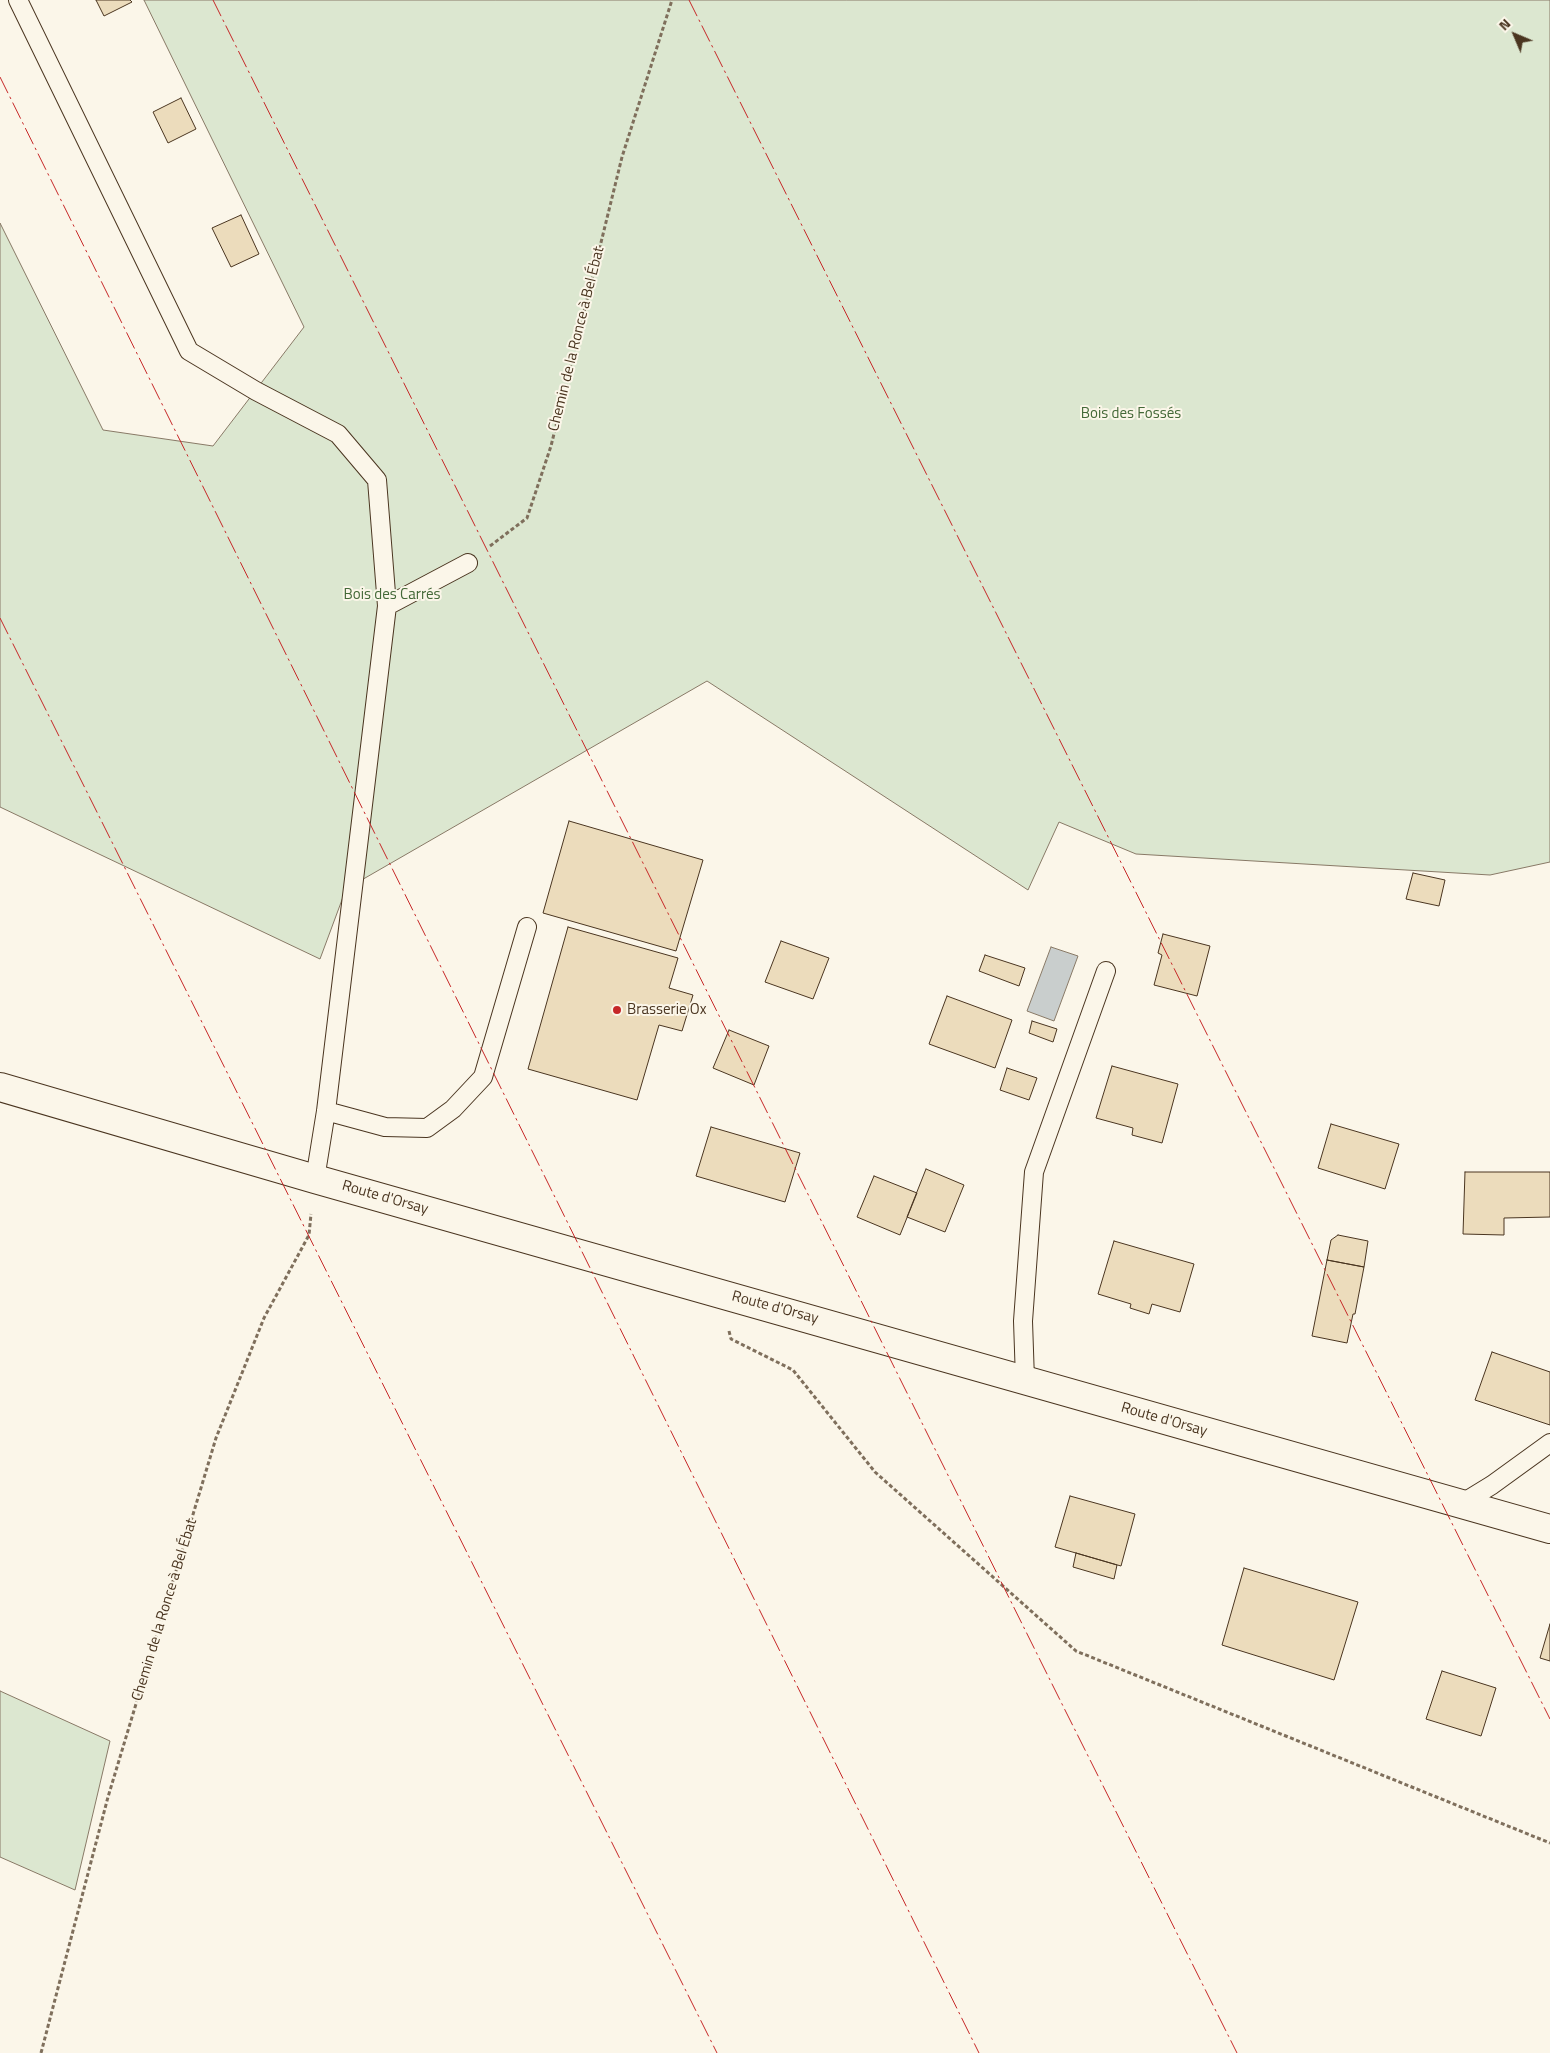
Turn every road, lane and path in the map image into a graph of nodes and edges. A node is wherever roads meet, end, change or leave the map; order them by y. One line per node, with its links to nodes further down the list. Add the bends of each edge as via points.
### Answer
1 (18, 0): 4 (lane, via 189,351 338,434 377,480)
2 (672, 0): 3 (path, Chemin de la Ronce à Bel Ébat, via 622,157 551,446 526,518)
3 (468, 564): 4 (lane)
4 (387, 606): 8 (lane)
5 (527, 927): 8 (lane, via 483,1078 453,1109 427,1128 386,1127)
6 (1106, 971): 11 (lane, via 1034,1172 1023,1321)
7 (0, 1087): 9 (main road, Route d'Orsay)
8 (326, 1111): 9 (lane)
9 (316, 1179): 10 (main road, Route d'Orsay); 16 (path, Chemin de la Ronce à Bel Ébat, via 308,1235 264,1318 216,1438 108,1797)
10 (716, 1292): 11 (main road, Route d'Orsay); 15 (path, via 731,1339 794,1370 875,1472 1076,1651)
11 (1025, 1380): 13 (main road, Route d'Orsay)
12 (1550, 1444): 13 (lane)
13 (1461, 1504): 14 (main road, Route d'Orsay)
14 (1550, 1529)
15 (1550, 1843)
16 (41, 2053)

